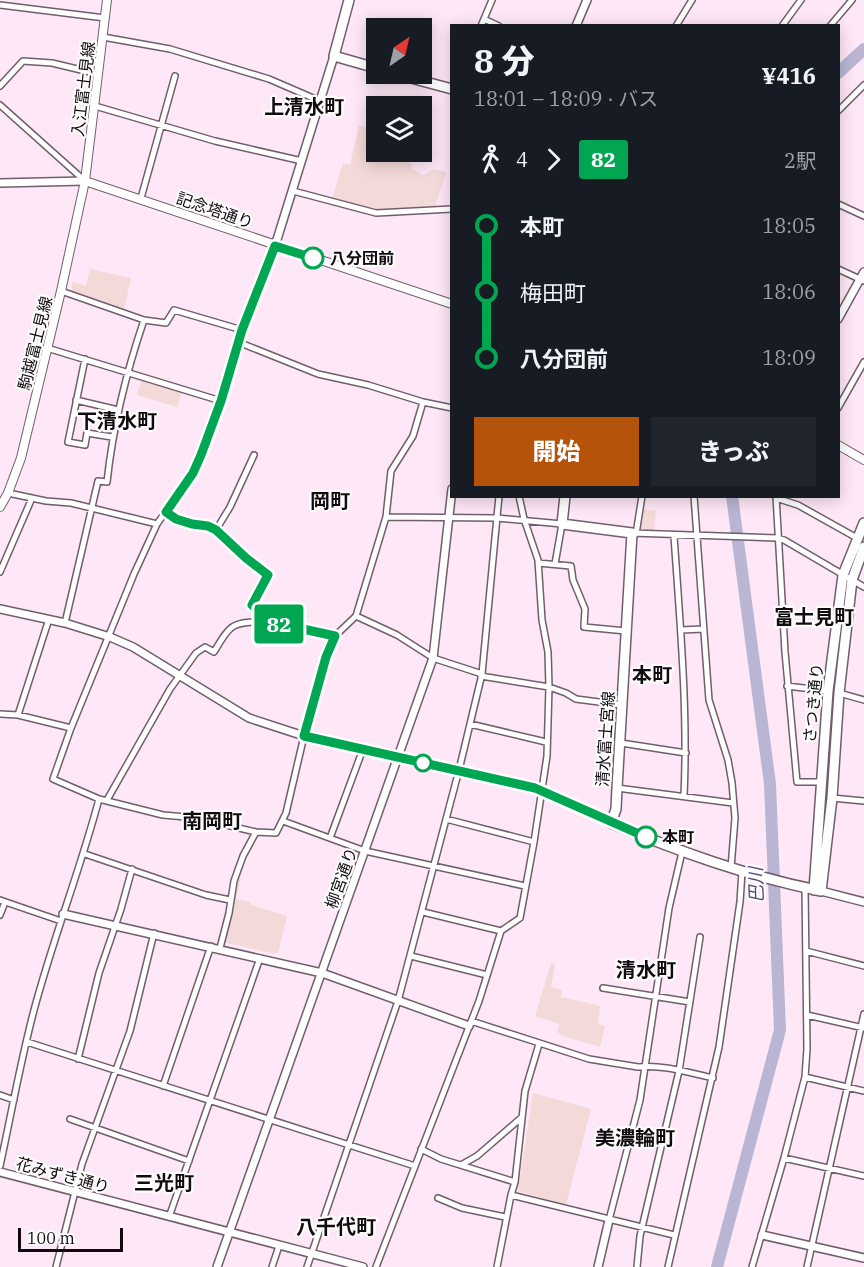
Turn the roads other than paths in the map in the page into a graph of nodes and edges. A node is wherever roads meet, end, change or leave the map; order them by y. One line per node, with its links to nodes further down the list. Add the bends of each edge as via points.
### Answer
1 (107, 0): 9 (main road, 入江富士見線)
2 (349, 0): 18 (main road)
3 (492, 0): 10 (street)
4 (587, 0): 13 (street)
5 (692, 0): 14 (street)
6 (801, 0): 15 (street)
7 (852, 0): 16 (street)
8 (0, 5): 9 (street)
9 (105, 18): 17 (main road, 入江富士見線)
10 (484, 19): 11 (street); 12 (street)
11 (482, 24)
12 (495, 24)
13 (577, 24)
14 (677, 24)
15 (783, 24)
16 (832, 24)
17 (103, 37): 20 (main road, 入江富士見線); 26 (street, via 170,49 269,79)
18 (334, 56): 19 (main road); 26 (street)
19 (366, 65)
20 (98, 74): 24 (street, via 23,61); 28 (main road, 入江富士見線)
21 (175, 76): 30 (street)
22 (432, 84): 25 (main road)
23 (864, 85): 29 (street)
24 (0, 86)
25 (450, 88)
26 (320, 101): 31 (street)
27 (0, 105): 32 (street)
28 (95, 106): 30 (street); 32 (main road, 入江富士見線)
29 (840, 109)
30 (161, 125): 31 (street); 35 (street)
31 (302, 161): 34 (street)
32 (85, 181): 33 (street, 記念塔通り); 35 (main road, 記念塔通り); 42 (main road, 駒越富士見線)
33 (0, 183)
34 (293, 191): 37 (street, via 376,213); 39 (street)
35 (141, 198): 39 (main road, 記念塔通り)
36 (840, 205): 38 (street)
37 (450, 209)
38 (864, 216)
39 (275, 246): 43 (main road, 記念塔通り); 46 (street)
40 (840, 270): 41 (street)
41 (863, 277): 44 (street)
42 (61, 291): 45 (street); 48 (main road, 駒越富士見線)
43 (450, 303)
44 (840, 316)
45 (144, 320): 46 (street, via 166,323 174,310); 51 (street)
46 (242, 330): 47 (street)
47 (238, 342): 53 (street); 54 (street, via 318,374)
48 (47, 348): 49 (street); 62 (main road, 駒越富士見線, via 21,458)
49 (85, 359): 51 (street); 52 (street)
50 (864, 362): 55 (street)
51 (127, 372): 53 (street); 57 (street)
52 (76, 400): 57 (street); 58 (street, via 68,442 85,445 87,433)
53 (221, 401): 74 (street, via 193,473)
54 (423, 402): 56 (street); 75 (street, via 413,436 391,471)
55 (840, 404)
56 (450, 408)
57 (118, 410): 58 (street)
58 (112, 437): 73 (street, via 107,482 98,481)
59 (840, 446): 61 (main road)
60 (254, 455): 82 (street)
61 (864, 460)
62 (8, 493): 63 (street); 72 (main road, 駒越富士見線)
63 (33, 498): 73 (street); 91 (street)
64 (451, 498): 76 (street, 柳宮通り)
65 (499, 498): 77 (street)
66 (519, 498): 78 (street)
67 (565, 498): 81 (main road)
68 (642, 498): 83 (street)
69 (694, 498): 85 (street)
70 (776, 498): 86 (street)
71 (779, 498): 87 (street)
72 (0, 507)
73 (92, 508): 80 (street); 99 (street)
74 (166, 512): 80 (street); 82 (street, via 176,519)
75 (386, 517): 76 (street); 96 (street)
76 (448, 517): 77 (street); 105 (street, 柳宮通り)
77 (497, 518): 78 (street); 106 (street)
78 (524, 519): 81 (street); 89 (street)
79 (864, 523): 87 (main road, さつき通り)
80 (157, 524): 104 (street)
81 (562, 524): 83 (main road); 90 (street)
82 (216, 530): 98 (street, via 268,575 252,605)
83 (634, 533): 84 (street); 102 (main road, 清水富士宮線)
84 (674, 536): 85 (street); 101 (street)
85 (698, 536): 86 (street); 100 (street)
86 (777, 538): 92 (street); 108 (street)
87 (857, 538): 92 (main road, さつき通り)
88 (864, 547): 93 (main road, さつき通り)
89 (538, 563): 90 (street); 109 (street)
90 (555, 564): 102 (street, via 571,566 585,609 584,627)
91 (0, 573)
92 (843, 575): 93 (street); 110 (main road, さつき通り)
93 (852, 580): 94 (street); 111 (main road, さつき通り)
94 (864, 587)
95 (0, 609): 97 (street)
96 (356, 616): 103 (street); 105 (street)
97 (49, 619): 99 (street); 115 (street)
98 (271, 622): 103 (street); 107 (street, via 232,626 214,652 205,647 196,653)
99 (65, 623): 104 (street)
100 (703, 629): 101 (street); 133 (street, via 709,700 728,760)
101 (681, 630): 122 (street)
102 (626, 631): 113 (main road, 清水富士宮線)
103 (335, 636): 118 (street)
104 (110, 637): 107 (street); 117 (street)
105 (433, 658): 106 (street); 123 (street, 柳宮通り)
106 (482, 675): 109 (street); 116 (street)
107 (179, 676): 118 (street, via 249,718); 131 (street)
108 (788, 686): 110 (street); 125 (street, via 797,782)
109 (549, 687): 113 (street, via 576,699); 119 (street)
110 (828, 691): 111 (main road); 125 (main road, さつき通り)
111 (839, 693): 112 (street); 128 (main road, さつき通り)
112 (864, 700)
113 (622, 705): 120 (main road, 清水富士宮線)
114 (0, 714): 115 (street)
115 (18, 715): 117 (street)
116 (470, 724): 119 (street); 124 (street)
117 (71, 728): 130 (street, via 53,779)
118 (304, 736): 121 (street); 135 (street)
119 (546, 742): 127 (street)
120 (621, 743): 122 (street); 126 (main road, 清水富士宮線)
121 (363, 749): 123 (street); 138 (street)
122 (686, 753): 129 (street)
123 (399, 758): 124 (street); 140 (street, 柳宮通り)
124 (459, 770): 127 (street); 134 (street)
125 (821, 786): 128 (main road); 148 (main road, さつき通り)
126 (617, 788): 129 (street); 136 (main road, 清水富士宮線)
127 (542, 790): 136 (street); 139 (street)
128 (832, 794): 132 (street); 148 (main road, さつき通り)
129 (684, 796): 133 (street)
130 (99, 798): 131 (street); 142 (street)
131 (107, 800): 137 (street)
132 (864, 801)
133 (733, 802): 144 (street)
134 (446, 819): 139 (street); 143 (street)
135 (283, 821): 137 (street, via 276,833); 138 (street)
136 (611, 823): 141 (main road)
137 (256, 832): 149 (street, via 243,856)
138 (330, 838): 140 (street)
139 (534, 842): 147 (street)
140 (365, 851): 143 (street); 165 (street, 柳宮通り)
141 (682, 852): 144 (main road); 168 (street)
142 (85, 854): 145 (street); 154 (street)
143 (434, 866): 147 (street); 152 (street)
144 (731, 868): 146 (main road)
145 (132, 869): 149 (street); 155 (street)
146 (743, 872): 148 (main road); 182 (street)
147 (525, 886): 156 (street, via 520,918)
148 (810, 889): 151 (street); 161 (street)
149 (230, 900): 160 (street)
150 (2, 901): 153 (street); 154 (street)
151 (864, 902)
152 (423, 912): 156 (street); 162 (street)
153 (0, 915)
154 (62, 918): 155 (street); 175 (street)
155 (116, 926): 157 (street); 177 (street, via 99,973)
156 (501, 931): 166 (street)
157 (154, 933): 159 (street); 179 (street)
158 (700, 937): 170 (street)
159 (211, 946): 160 (street); 183 (street)
160 (220, 948): 163 (street)
161 (806, 951): 164 (street); 172 (street)
162 (411, 956): 166 (street); 169 (street)
163 (260, 958): 165 (street); 188 (street)
164 (864, 966)
165 (322, 973): 169 (street); 191 (street, 柳宮通り)
166 (487, 975): 173 (street)
167 (603, 988): 168 (street)
168 (654, 996): 170 (street); 178 (street)
169 (398, 1001): 173 (street); 193 (street)
170 (690, 1002): 180 (street)
171 (864, 1014): 174 (street)
172 (807, 1015): 174 (street); 181 (street)
173 (470, 1023): 176 (street); 194 (street)
174 (862, 1028): 184 (street)
175 (27, 1042): 177 (street); 187 (street)
176 (539, 1044): 178 (street, via 589,1059); 189 (street)
177 (78, 1059): 179 (street)
178 (645, 1066): 180 (street); 209 (street)
179 (116, 1071): 183 (street); 192 (street)
180 (680, 1071): 182 (street); 210 (street)
181 (805, 1077): 184 (street); 195 (street)
182 (713, 1078): 212 (street)
183 (164, 1086): 188 (street)
184 (847, 1088): 185 (street); 200 (street)
185 (864, 1091)
186 (0, 1095): 187 (street)
187 (14, 1100): 197 (street)
188 (210, 1100): 191 (street); 196 (street)
189 (521, 1118): 199 (street); 203 (street)
190 (70, 1119): 192 (street)
191 (268, 1119): 193 (street); 211 (street, 柳宮通り)
192 (96, 1129): 196 (street); 204 (street)
193 (349, 1144): 198 (street); 216 (street)
194 (421, 1149): 198 (street); 199 (street)
195 (784, 1158): 200 (street); 213 (street)
196 (189, 1161): 207 (street)
197 (0, 1166)
198 (415, 1166): 223 (street)
199 (461, 1166): 203 (street)
200 (829, 1168): 202 (street); 215 (street)
201 (0, 1172): 204 (street, 花みずき通り)
202 (864, 1176)
203 (515, 1182): 205 (street)
204 (75, 1193): 207 (street, 花みずき通り); 218 (street)
205 (511, 1195): 208 (street); 209 (street)
206 (438, 1198): 208 (street, via 462,1208)
207 (169, 1217): 211 (street, 花みずき通り)
208 (505, 1217): 224 (street)
209 (609, 1220): 210 (street); 225 (street)
210 (642, 1227): 212 (street); 226 (street)
211 (228, 1233): 214 (street, 花みずき通り); 219 (street, 柳宮通り)
212 (675, 1235): 227 (street)
213 (762, 1235): 215 (street); 228 (street)
214 (279, 1246): 216 (street, 花みずき通り); 220 (street)
215 (812, 1246): 217 (street); 229 (street)
216 (310, 1254): 221 (street); 222 (street, 花みずき通り)
217 (864, 1258)
218 (56, 1267)
219 (217, 1267)
220 (272, 1267)
221 (307, 1267)
222 (363, 1267)
223 (376, 1267)
224 (497, 1267)
225 (598, 1267)
226 (638, 1267)
227 (668, 1267)
228 (752, 1267)
229 (807, 1267)

